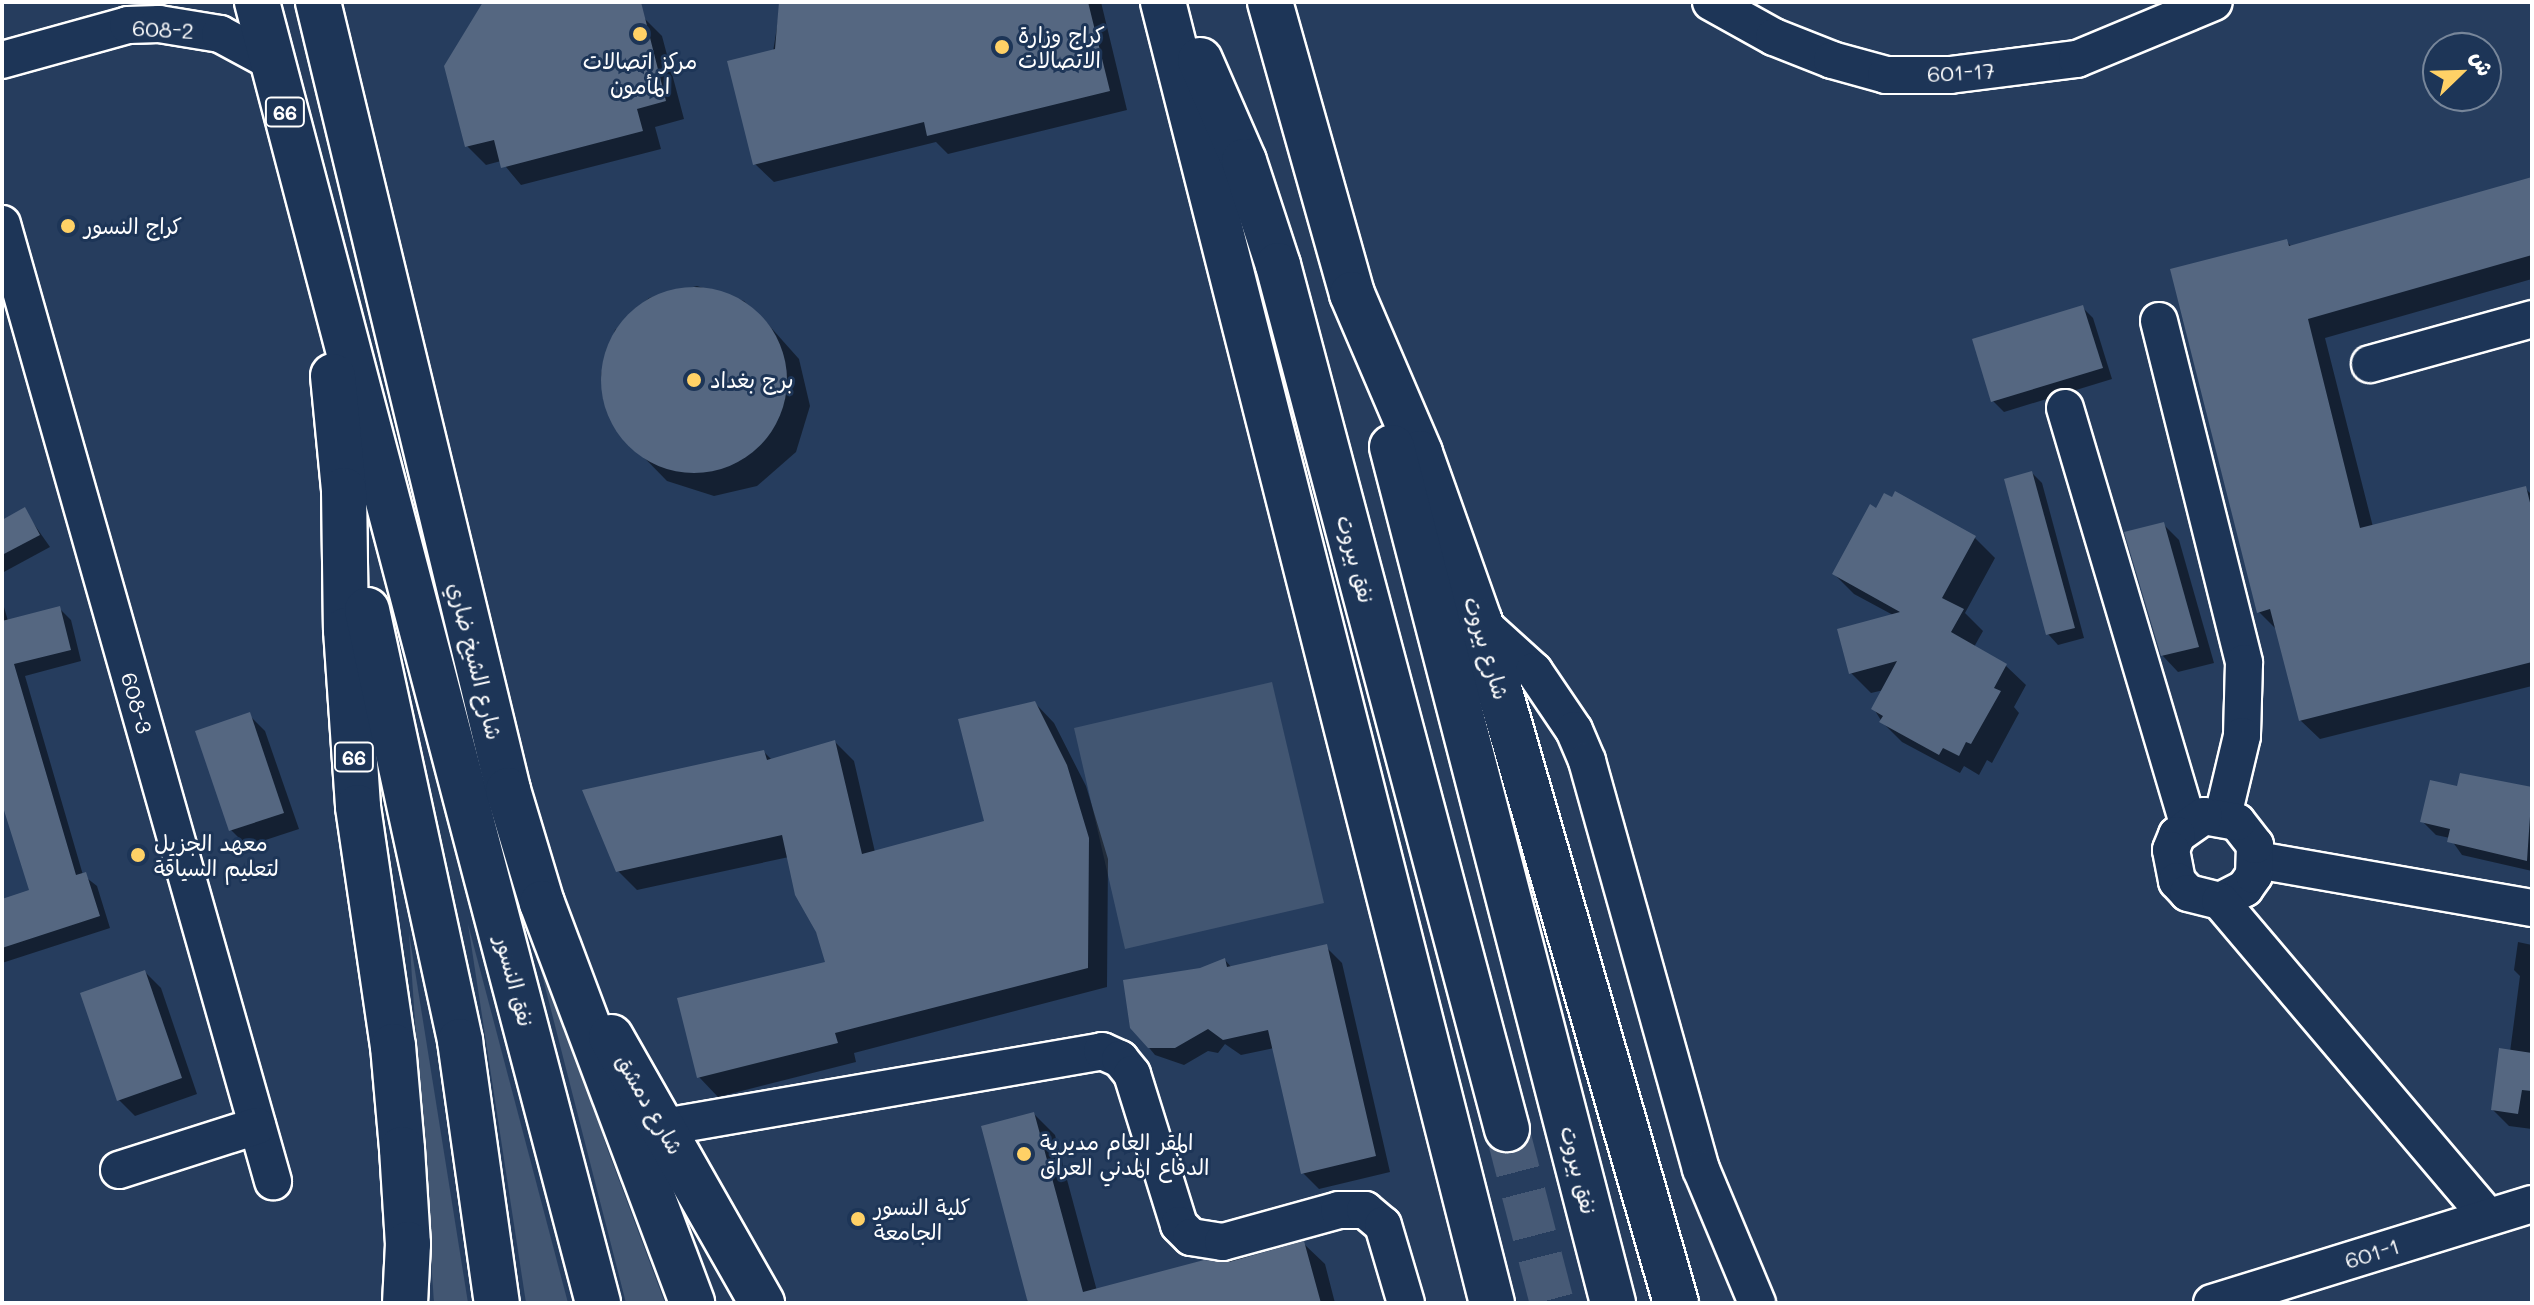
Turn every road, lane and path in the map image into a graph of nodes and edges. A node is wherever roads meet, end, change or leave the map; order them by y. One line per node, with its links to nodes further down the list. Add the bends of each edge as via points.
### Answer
1 (257, 2): 8 (main road, شارع الشيخ ضاري / 66)
2 (318, 2): 22 (main road, شارع الشيخ ضاري / 66, via 481,685)
3 (1165, 2): 26 (main road, نفق بيروت, via 1200,60 1244,161 1278,265); 37 (main road)
4 (1270, 2): 11 (main road, شارع بيروت)
5 (1711, 2): 6 (street, 601-17, via 1774,37 1886,75 1950,75 2077,59)
6 (2214, 2)
7 (2, 60): 8 (street, 608-2, via 128,25 159,24 220,34)
8 (272, 62): 9 (main road, شارع الشيخ ضاري / 66)
9 (313, 223): 16 (main road, شارع الشيخ ضاري / 66); 18 (main road, شارع الشيخ ضاري / 66)
10 (2, 224): 24 (street, 608-3)
11 (1352, 294): 17 (main road, شارع بيروت, via 1420,453); 38 (main road, نفق بيروت)
12 (2532, 319): 14 (street)
13 (2159, 321): 19 (street, via 2244,663 2242,736)
14 (2370, 364)
15 (2065, 408): 19 (street)
16 (344, 490): 31 (main road, شارع الشيخ ضاري / 66, via 346,630 358,807 393,1046 408,1244); 32 (main road, via 460,1041)
17 (1480, 622): 39 (main road, شارع بيروت); 40 (street, via 1534,671 1574,730 1587,761 1701,1169)
18 (431, 659): 33 (main road, نفق النسور)
19 (2206, 819): 20 (street, via 2248,832); 21 (street, via 2171,850 2174,874 2188,893)
20 (2257, 860): 21 (street, via 2245,888); 23 (street)
21 (2220, 901): 30 (street)
22 (542, 903): 25 (main road, شارع دمشق); 34 (main road, شارع الشيخ ضاري / 66)
23 (2532, 908)
24 (257, 1126): 27 (street); 28 (street, 608-3)
25 (664, 1127): 35 (main road, شارع دمشق); 36 (street, via 1102,1051 1120,1059 1132,1074 1179,1225 1191,1237 1223,1242 1339,1210 1365,1210 1383,1225)
26 (1507, 1129)
27 (119, 1170)
28 (273, 1181)
29 (2532, 1204): 30 (street, 601-1)
30 (2488, 1217): 41 (street, 601-1)
31 (404, 1299)
32 (497, 1303)
33 (598, 1303)
34 (692, 1303)
35 (762, 1303)
36 (1406, 1303)
37 (1492, 1303)
38 (1613, 1303)
39 (1676, 1303)
40 (1757, 1303)
41 (2212, 1303)

